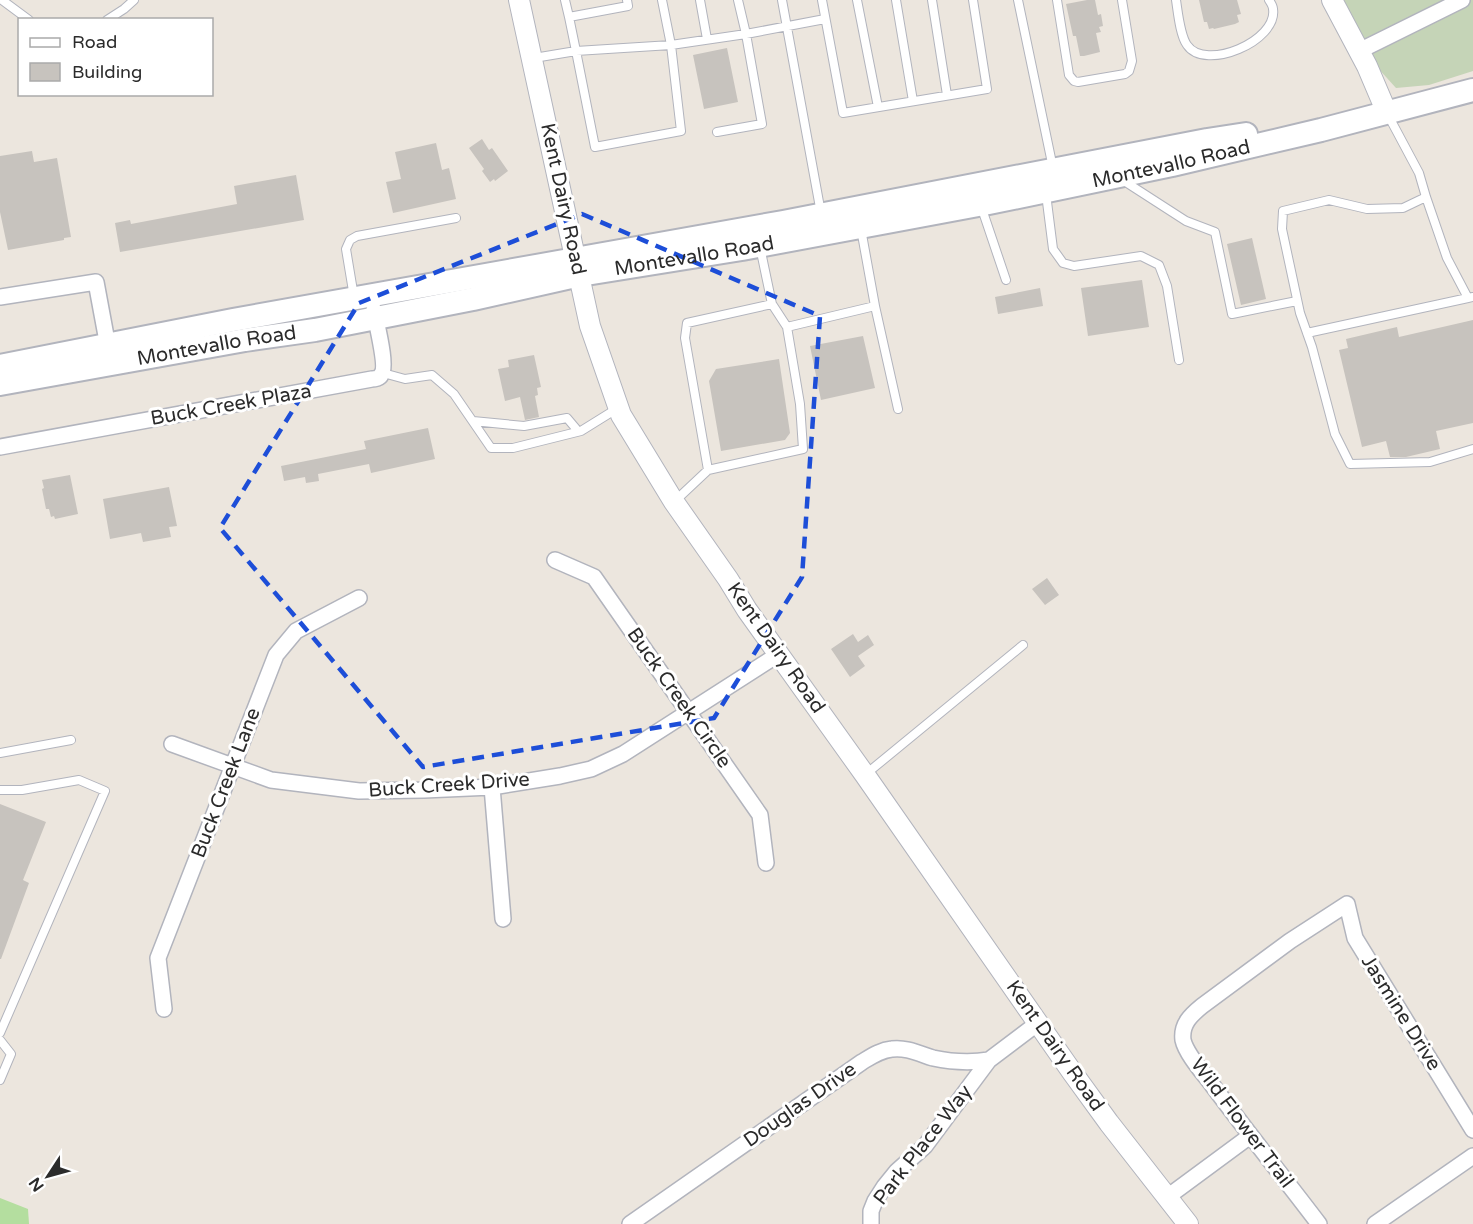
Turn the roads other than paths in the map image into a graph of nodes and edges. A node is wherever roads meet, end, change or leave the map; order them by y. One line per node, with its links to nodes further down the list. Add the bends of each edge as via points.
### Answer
1 (2, 0): 23 (lane)
2 (134, 0): 24 (lane)
3 (519, 0): 32 (street, Kent Dairy Road)
4 (565, 0): 22 (lane)
5 (627, 0): 22 (lane, via 628,6)
6 (662, 0): 29 (lane)
7 (700, 0): 28 (lane)
8 (738, 0): 27 (lane)
9 (782, 0): 26 (lane)
10 (822, 0): 25 (lane)
11 (856, 0): 36 (lane)
12 (896, 0): 35 (lane)
13 (932, 0): 34 (lane)
14 (973, 0): 34 (lane, via 987,89)
15 (1018, 0): 40 (lane)
16 (1057, 0): 17 (lane, via 1069,75 1078,82 1129,71 1132,61)
17 (1122, 0)
18 (1176, 0): 19 (lane, via 1186,44 1203,55 1250,45 1271,22 1273,10)
19 (1269, 0)
20 (1332, 0): 31 (street)
21 (1461, 0): 31 (street)
22 (569, 17): 30 (lane)
23 (26, 18)
24 (110, 18)
25 (825, 19): 26 (lane); 36 (lane, via 843,113)
26 (787, 26): 27 (lane); 43 (lane)
27 (746, 34): 28 (lane); 38 (lane, via 762,124)
28 (707, 39): 29 (lane)
29 (671, 45): 30 (lane); 30 (lane, via 681,131 595,147)
30 (576, 51): 32 (lane)
31 (1359, 51): 37 (street)
32 (532, 58): 47 (street, Kent Dairy Road)
33 (1473, 90): 37 (main road, Montevallo Road)
34 (947, 95): 35 (lane)
35 (913, 101): 36 (lane)
36 (878, 107)
37 (1387, 113): 39 (main road, Montevallo Road); 40 (main road, Montevallo Road, via 1207,140); 41 (lane, via 1419,173)
38 (717, 132)
39 (1117, 177): 40 (main road, Montevallo Road); 52 (lane, via 1186,221 1215,232 1232,314)
40 (1047, 178): 42 (main road, Montevallo Road); 43 (main road, Montevallo Road); 59 (lane, via 1053,249 1063,263 1074,266 1141,256 1159,266 1167,286)
41 (1426, 197): 51 (lane, via 1447,258); 52 (lane, via 1403,208 1367,209 1329,200 1283,211 1282,230)
42 (981, 205): 45 (main road, Montevallo Road); 48 (lane)
43 (822, 215): 47 (main road, Montevallo Road)
44 (456, 218): 50 (lane, via 350,240 346,249)
45 (860, 228): 46 (main road, Montevallo Road); 54 (lane)
46 (760, 246): 47 (main road, Montevallo Road, via 662,263); 53 (lane)
47 (578, 267): 50 (main road, Montevallo Road); 55 (main road, Montevallo Road, via 473,299); 63 (street, Kent Dairy Road, via 590,326)
48 (1006, 280)
49 (0, 297): 58 (street, via 96,282)
50 (363, 297): 55 (street); 58 (main road, Montevallo Road)
51 (1471, 297): 57 (lane)
52 (1297, 301): 57 (lane)
53 (772, 304): 56 (lane); 69 (lane, via 687,323 686,338)
54 (875, 306): 56 (lane); 64 (lane)
55 (375, 318): 58 (main road, Montevallo Road, via 245,340); 61 (street)
56 (787, 327): 69 (lane, via 803,448)
57 (1307, 333): 68 (lane, via 1335,434 1350,464 1430,462)
58 (110, 354): 60 (main road, Montevallo Road); 62 (main road, Montevallo Road)
59 (1179, 360)
60 (0, 366)
61 (383, 373): 65 (lane, via 405,379 432,375 454,394); 67 (street, Buck Creek Plaza, via 372,380)
62 (0, 384)
63 (618, 407): 66 (lane); 70 (street, Kent Dairy Road)
64 (898, 409)
65 (473, 421): 66 (lane, via 524,426 567,418); 66 (lane, via 491,448 513,448)
66 (578, 431)
67 (0, 447)
68 (1473, 449)
69 (708, 470): 70 (lane)
70 (674, 502): 74 (street, Kent Dairy Road)
71 (555, 560): 75 (street, Buck Creek Circle, via 594,577)
72 (359, 598): 79 (street, Buck Creek Lane, via 296,631 276,655)
73 (1023, 645): 80 (lane)
74 (778, 654): 75 (street, Buck Creek Drive); 80 (street, Kent Dairy Road)
75 (689, 712): 81 (street, Buck Creek Drive, via 623,754 591,768); 83 (street, Buck Creek Circle, via 760,815)
76 (71, 740): 78 (lane)
77 (172, 744): 79 (street, Buck Creek Drive)
78 (0, 753)
79 (232, 767): 81 (street, Buck Creek Drive, via 271,780 359,791); 86 (street, Buck Creek Lane, via 158,958)
80 (865, 775): 87 (street, Kent Dairy Road)
81 (492, 787): 85 (street)
82 (0, 790): 88 (lane, via 79,780 105,791)
83 (766, 863)
84 (1335, 911): 92 (street, Jasmine Drive, via 1347,904 1355,938); 93 (street, Wild Flower Trail, via 1202,1006 1185,1023 1186,1047)
85 (503, 919)
86 (164, 1009)
87 (1038, 1023): 90 (street, Park Place Way); 95 (street, Kent Dairy Road)
88 (0, 1033)
89 (0, 1040): 91 (lane, via 11,1054)
90 (989, 1060): 96 (street, Douglas Drive, via 958,1062 896,1048 880,1052); 97 (street, Park Place Way, via 925,1146 884,1187 871,1211)
91 (0, 1080)
92 (1473, 1130)
93 (1250, 1136): 95 (street); 99 (street, Wild Flower Trail)
94 (1473, 1156): 100 (street)
95 (1166, 1198): 98 (street, Kent Dairy Road)
96 (630, 1224)
97 (871, 1224)
98 (1188, 1224)
99 (1319, 1224)
100 (1375, 1224)

